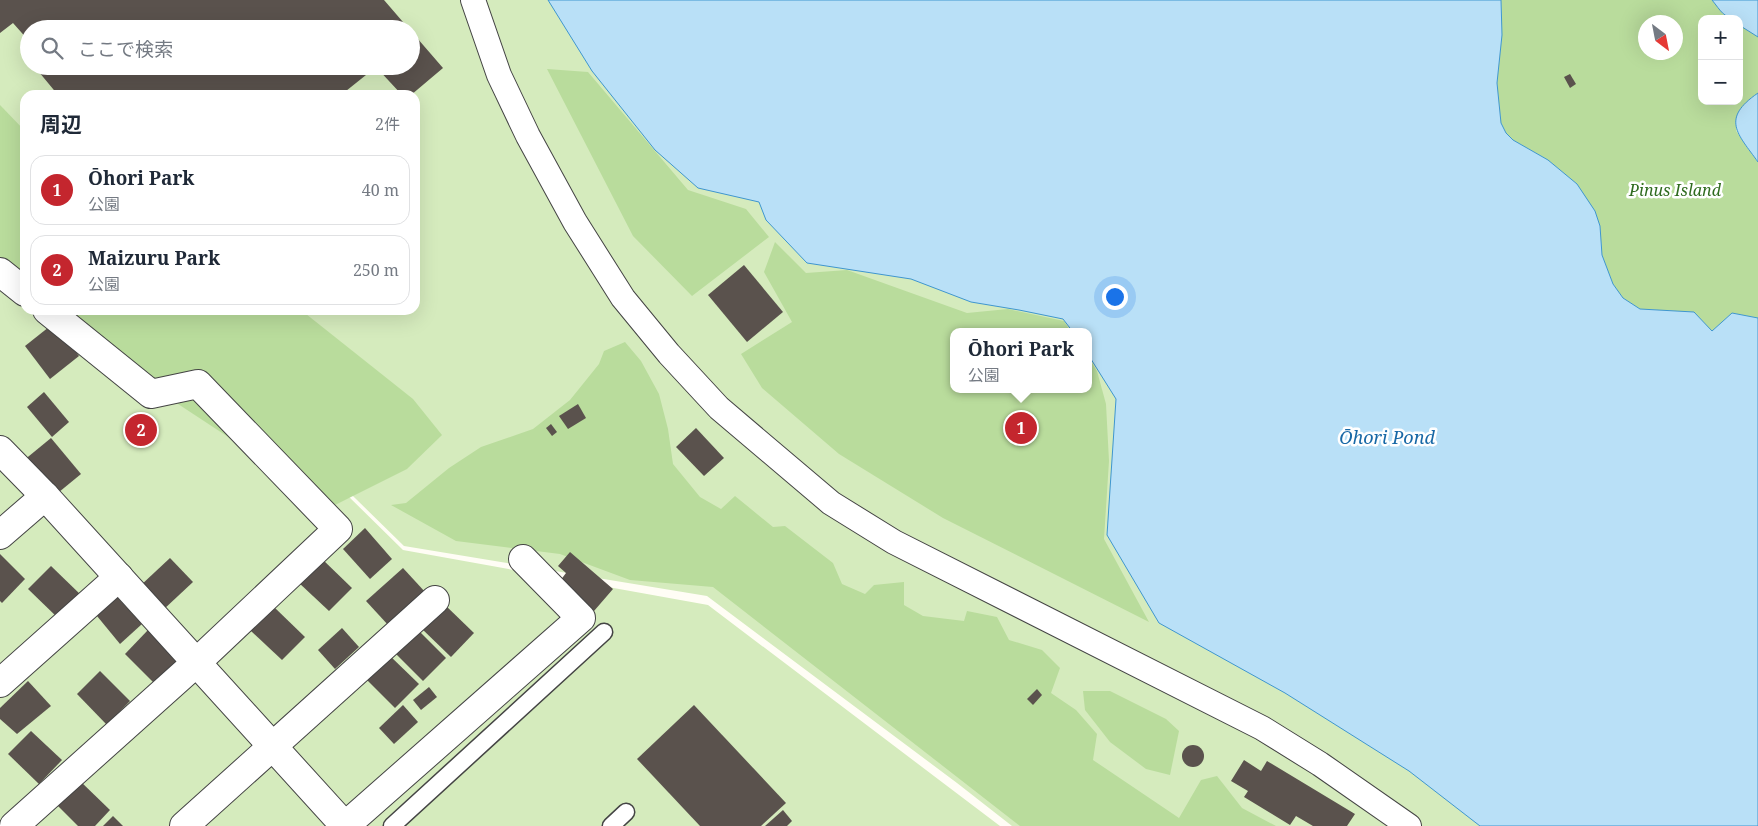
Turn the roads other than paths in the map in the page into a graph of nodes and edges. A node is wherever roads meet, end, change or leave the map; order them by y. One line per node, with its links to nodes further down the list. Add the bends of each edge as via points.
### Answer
1 (473, 0): 21 (street, via 499,75 575,222 623,298 719,408 831,503 894,542 1262,728)
2 (0, 272): 3 (street)
3 (20, 288)
4 (53, 315): 12 (street, via 151,394 198,384 338,529)
5 (0, 450): 6 (street)
6 (45, 496): 7 (street); 9 (street)
7 (0, 535)
8 (524, 559): 18 (street, via 581,618)
9 (119, 577): 12 (street); 13 (street)
10 (435, 600): 14 (street)
11 (604, 632): 19 (lane)
12 (197, 662): 14 (street); 16 (street)
13 (0, 683)
14 (272, 746): 17 (street); 18 (street)
15 (626, 812): 20 (lane)
16 (14, 826)
17 (184, 826)
18 (345, 826)
19 (392, 826)
20 (611, 826)
21 (1409, 826)

